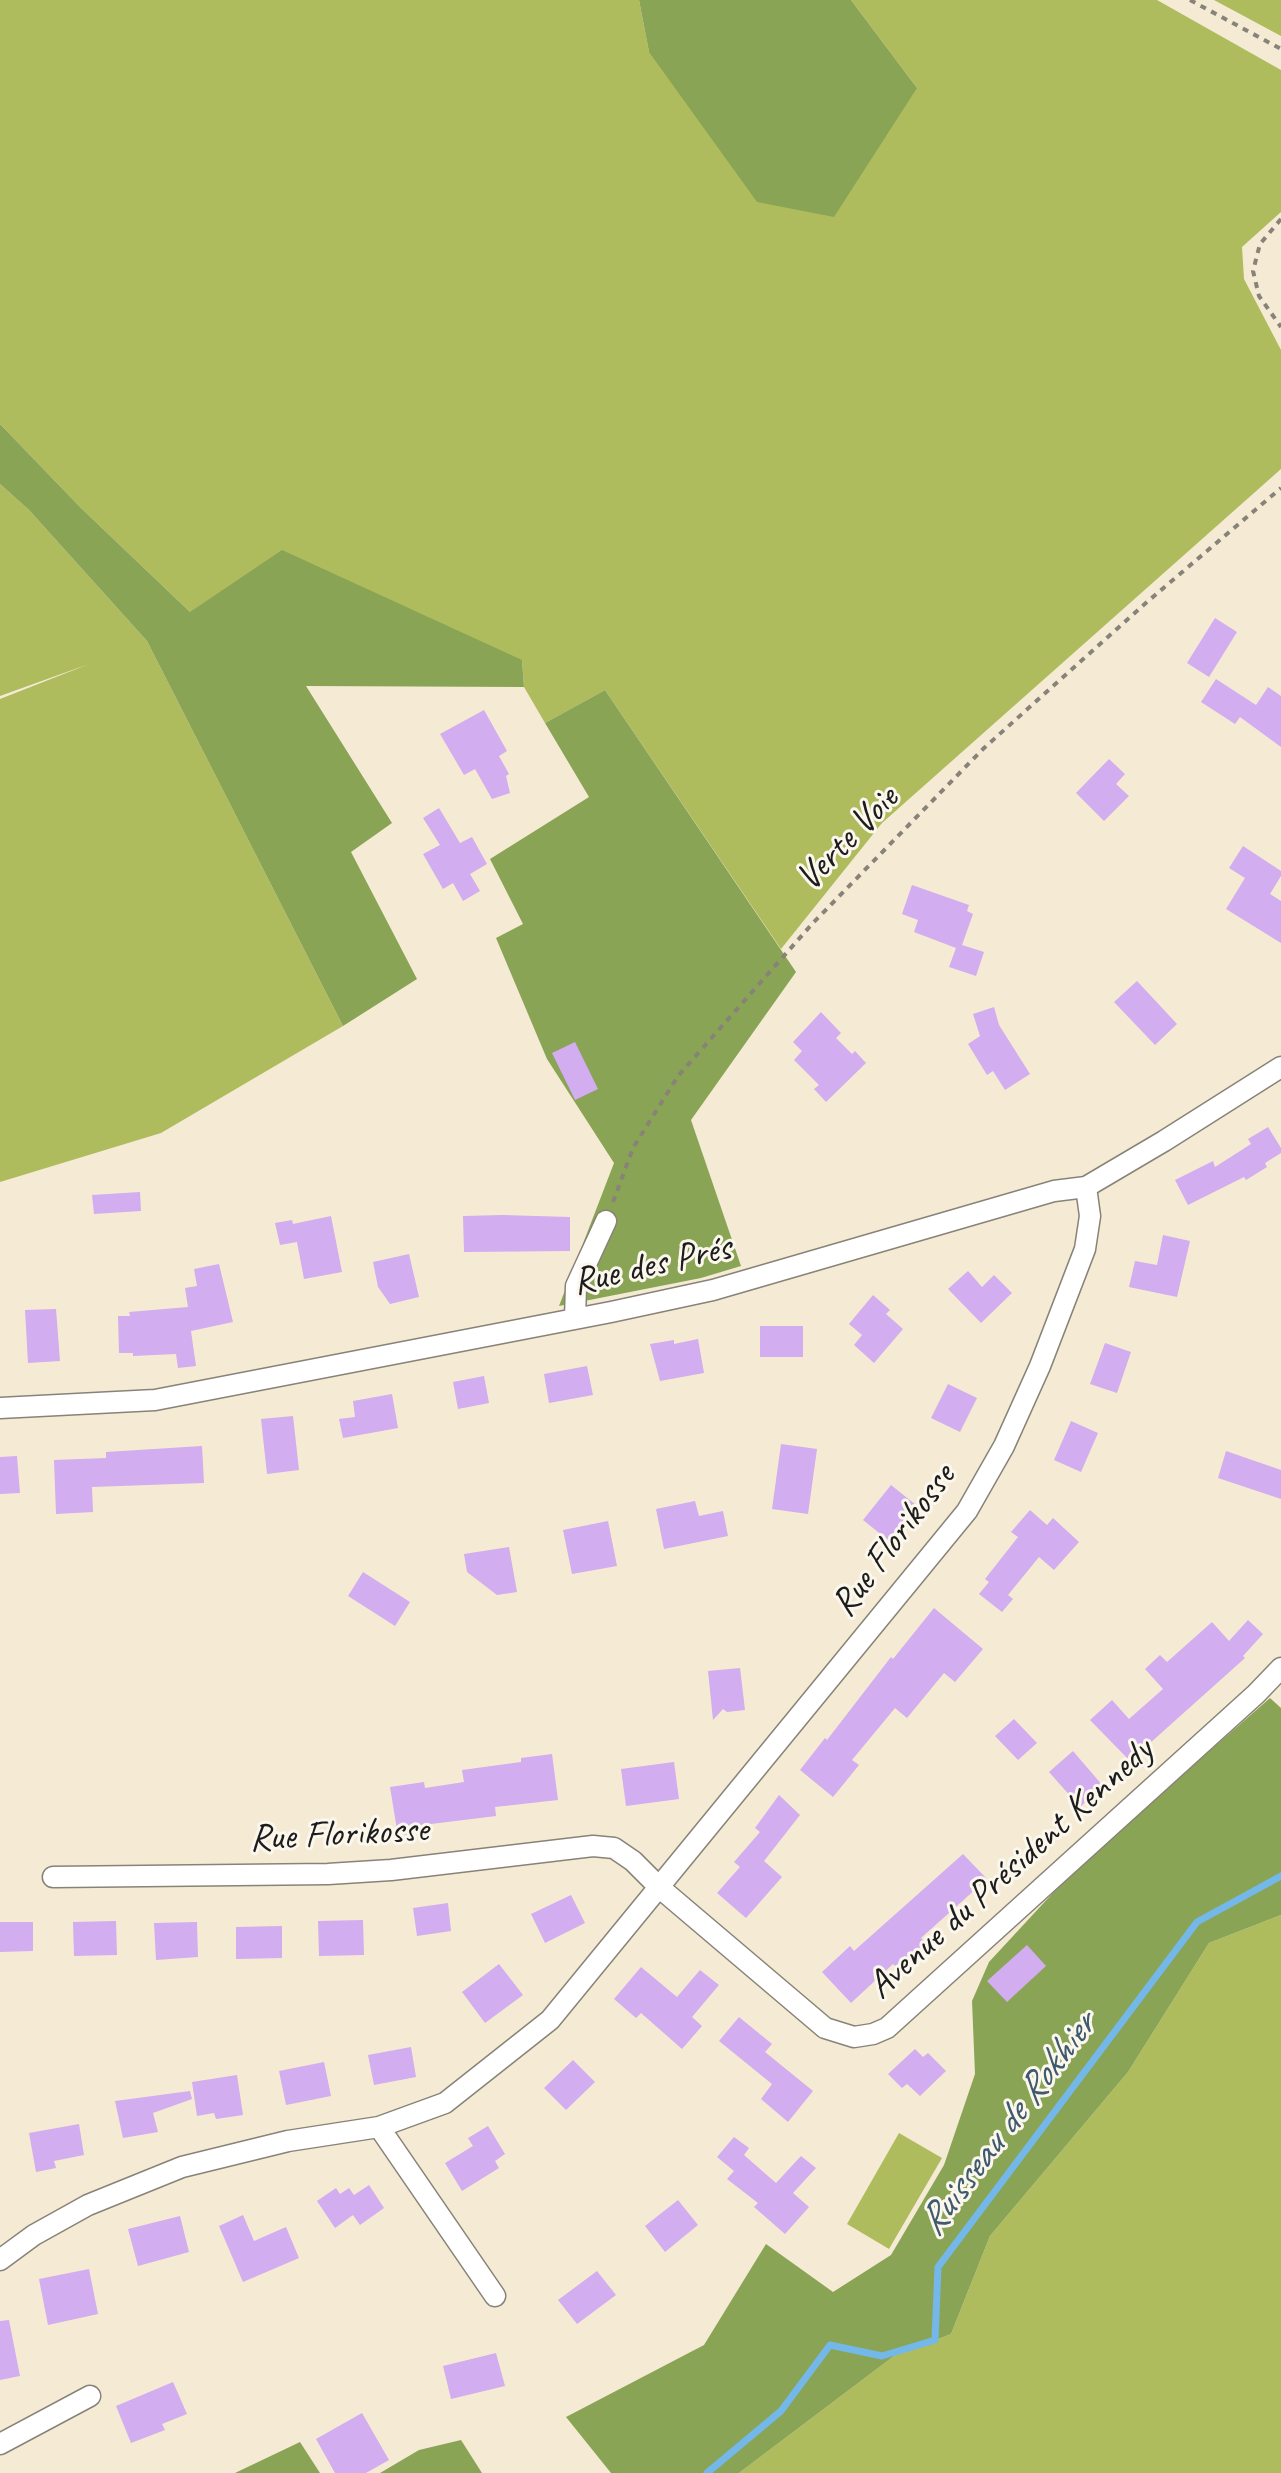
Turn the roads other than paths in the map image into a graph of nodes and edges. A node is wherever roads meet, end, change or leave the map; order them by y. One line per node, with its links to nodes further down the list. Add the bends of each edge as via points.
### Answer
1 (1281, 1067): 2 (street, Rue des Prés)
2 (1086, 1187): 4 (street, Rue des Prés, via 1054,1191 713,1290); 8 (street, Rue Florikosse, via 1090,1216 1085,1249 1004,1446 967,1511)
3 (606, 1221): 4 (street, via 576,1286)
4 (575, 1318): 5 (street, Rue des Prés, via 155,1400)
5 (0, 1408)
6 (1281, 1668): 8 (street, Avenue du Président Kennedy, via 887,2028 873,2034 854,2037 825,2028)
7 (53, 1877): 8 (street, Rue Florikosse, via 344,1873 593,1846 614,1848)
8 (660, 1888): 9 (street, Rue Florikosse, via 550,2020 445,2103)
9 (379, 2127): 10 (street, Rue Florikosse, via 288,2141 182,2167 88,2205); 11 (street)
10 (0, 2260)
11 (495, 2296)
12 (90, 2396): 13 (street)
13 (0, 2444)

